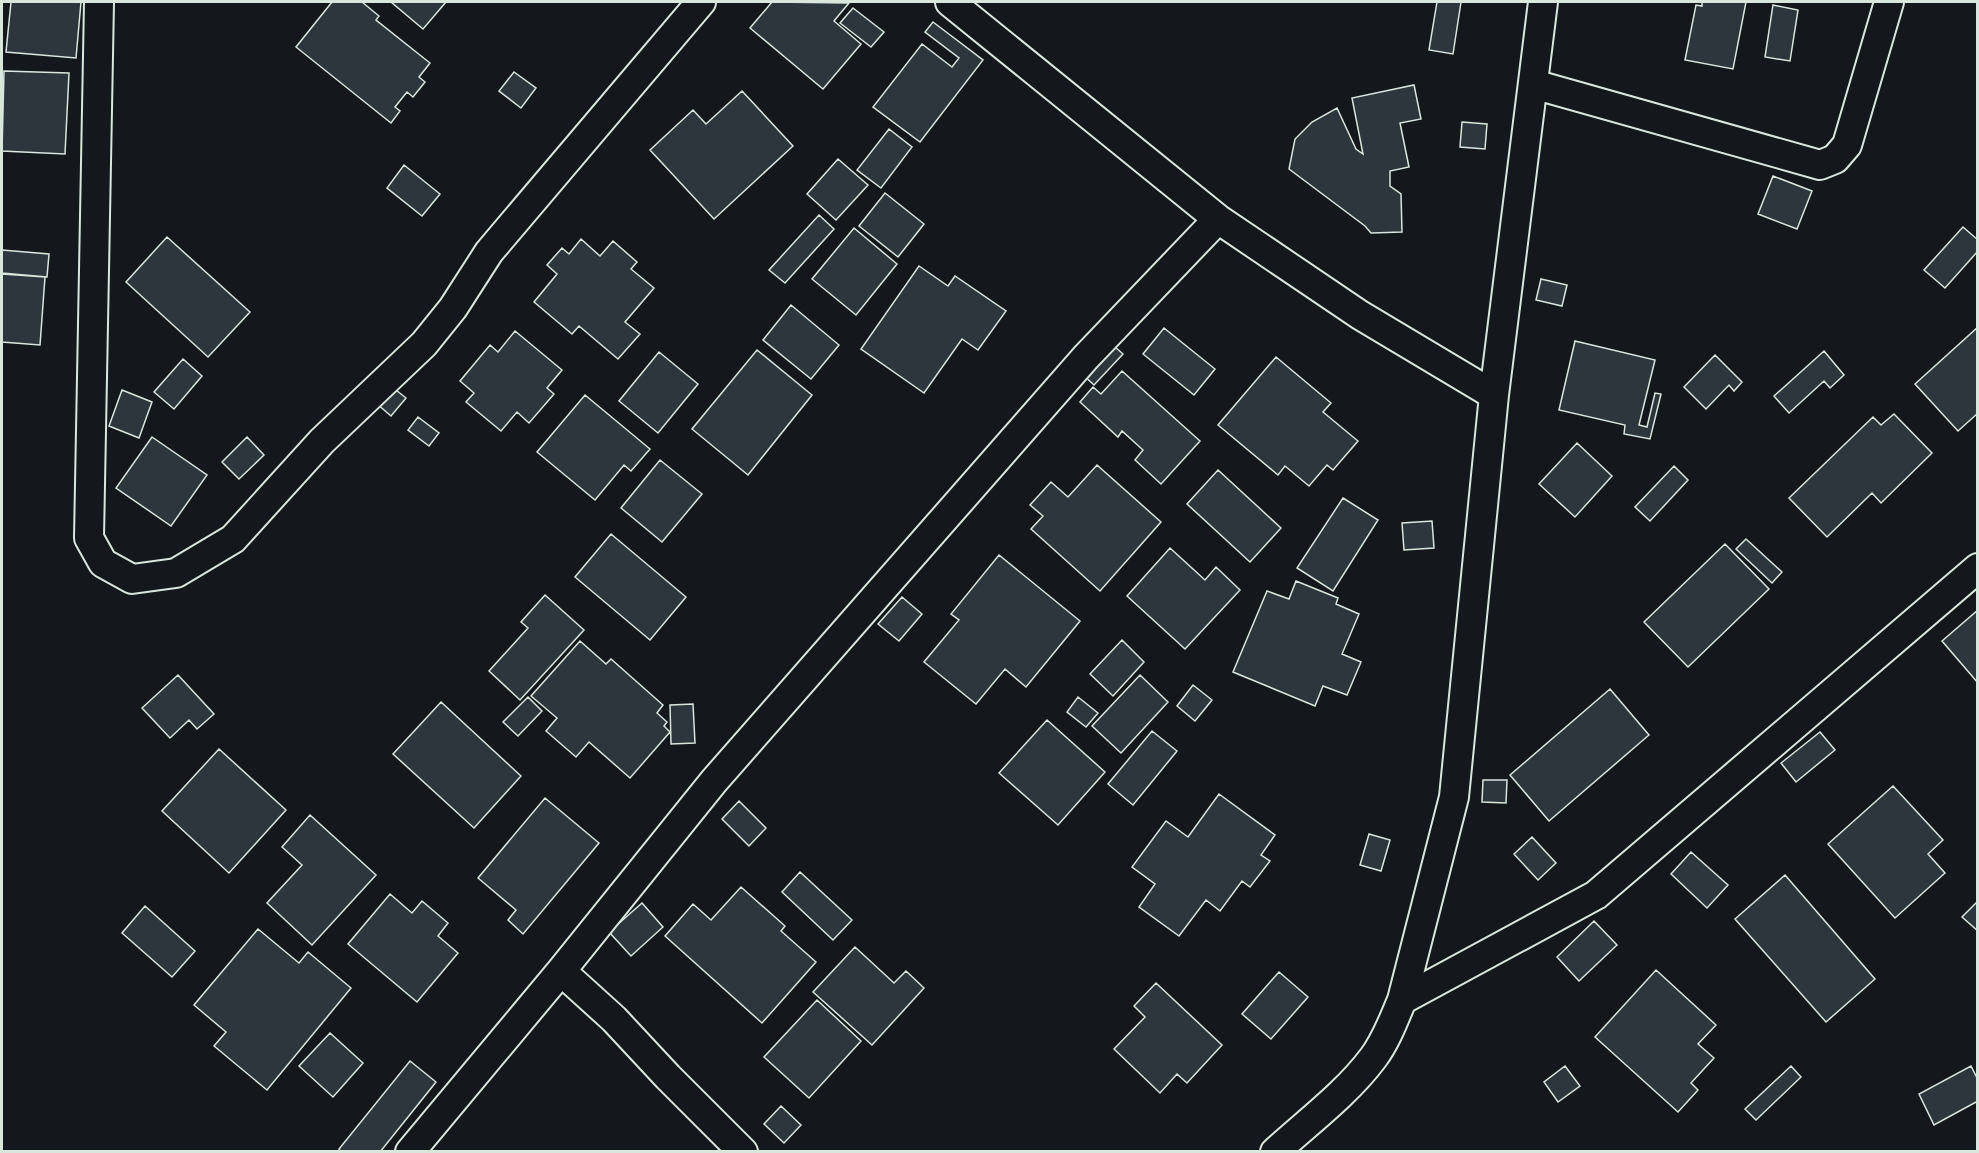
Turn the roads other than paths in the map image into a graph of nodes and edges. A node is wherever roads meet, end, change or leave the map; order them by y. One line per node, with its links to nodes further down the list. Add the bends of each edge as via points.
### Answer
1 (99, 2): 2 (street, via 89,538 103,563 132,579 176,573 233,539 322,441 424,344 489,252)
2 (700, 2)
3 (950, 2): 7 (street)
4 (1543, 2): 6 (street)
5 (1889, 2): 6 (street, via 1847,145 1835,159 1820,165)
6 (1533, 84): 8 (street)
7 (1218, 219): 8 (street, via 1360,315); 10 (street, via 1086,357 714,781)
8 (1494, 395): 11 (street, via 1454,797)
9 (1977, 568): 11 (street, via 1596,895)
10 (561, 971): 12 (street); 13 (street, via 614,1019)
11 (1402, 1000): 14 (street, via 1374,1057)
12 (410, 1152)
13 (742, 1152)
14 (1275, 1152)

